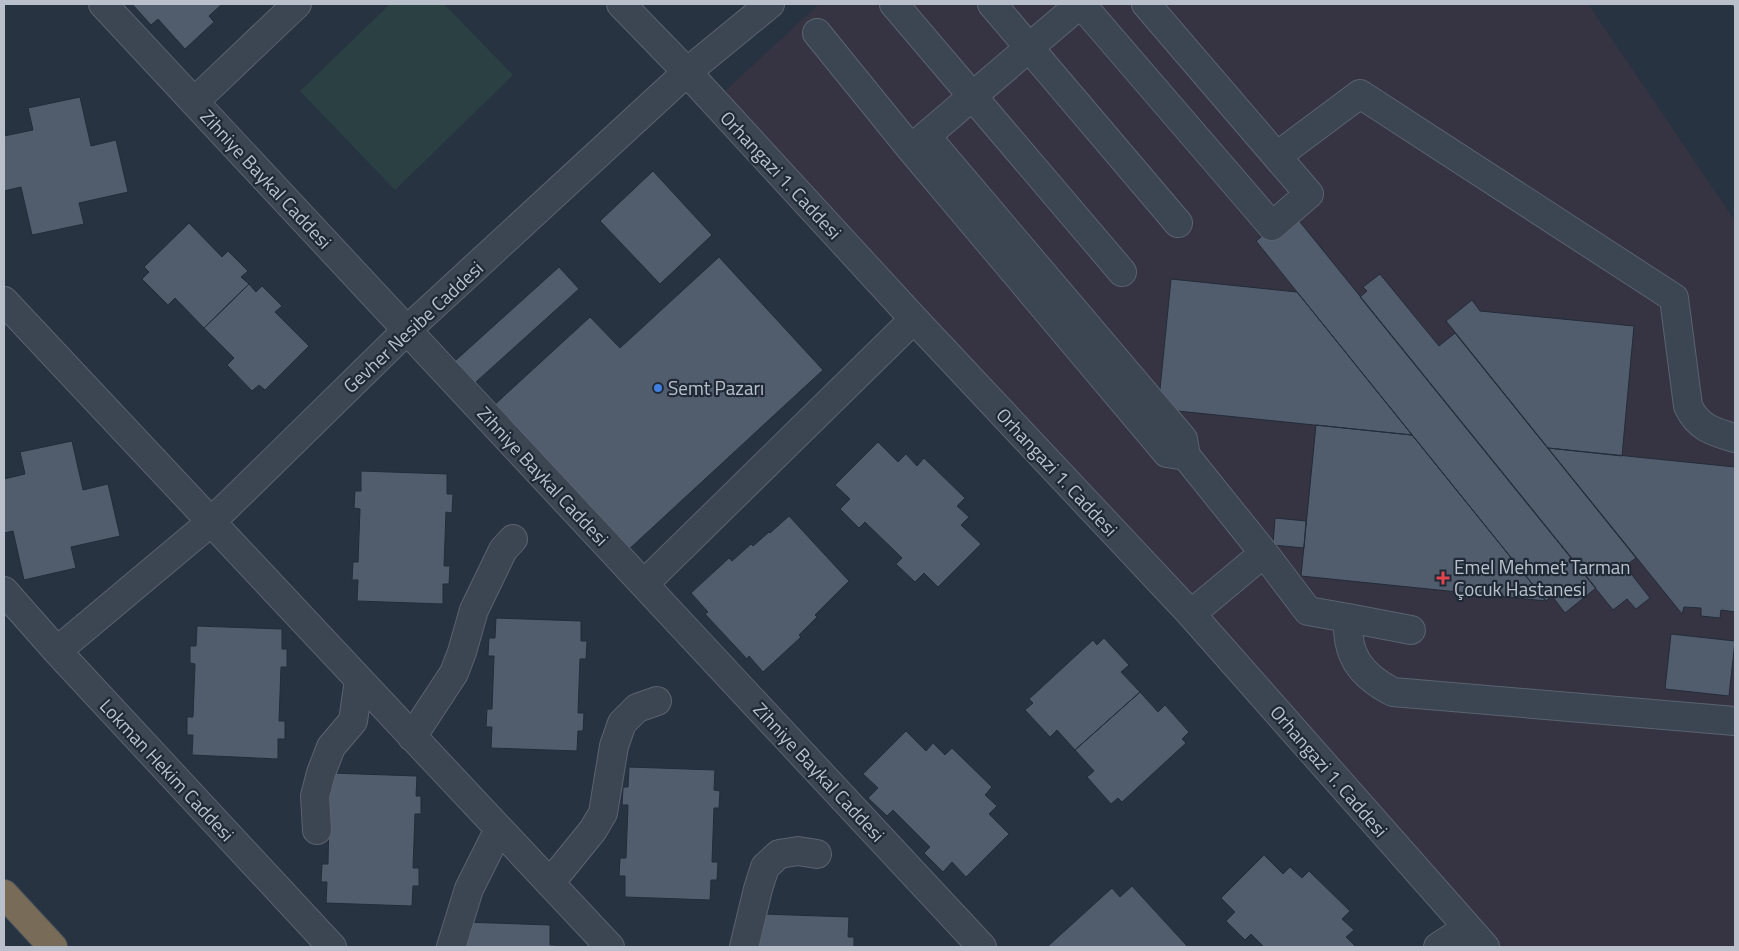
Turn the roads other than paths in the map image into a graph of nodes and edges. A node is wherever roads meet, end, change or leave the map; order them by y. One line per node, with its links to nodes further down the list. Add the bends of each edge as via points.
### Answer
1 (103, 4): 13 (street, Zihniye Baykal Caddesi)
2 (297, 4): 13 (street)
3 (621, 4): 11 (street, Orhangazi 1. Caddesi)
4 (770, 4): 11 (street, Gevher Nesibe Caddesi)
5 (894, 4): 12 (street)
6 (992, 4): 10 (street)
7 (1081, 4): 10 (street); 15 (street, via 1272,226 1309,194)
8 (1146, 4): 15 (street)
9 (817, 33): 14 (street)
10 (1029, 48): 12 (street); 16 (street)
11 (687, 72): 19 (street, Orhangazi 1. Caddesi); 20 (street, Gevher Nesibe Caddesi)
12 (973, 97): 14 (street); 17 (street)
13 (194, 102): 20 (street, Zihniye Baykal Caddesi)
14 (919, 143): 24 (street, via 1168,452 1186,456)
15 (1277, 156): 21 (street, via 1360,94 1674,298 1688,406 1704,427)
16 (1178, 224)
17 (1122, 272)
18 (4, 300): 22 (street)
19 (914, 319): 25 (street); 27 (street, Orhangazi 1. Caddesi)
20 (407, 330): 22 (street, Gevher Nesibe Caddesi); 25 (street, Zihniye Baykal Caddesi)
21 (1735, 438)
22 (211, 522): 30 (street, Gevher Nesibe Caddesi); 31 (street)
23 (513, 540): 34 (street, via 503,550 474,610 454,673)
24 (1264, 554): 27 (street); 28 (street, via 1308,610)
25 (644, 584): 46 (street, Zihniye Baykal Caddesi)
26 (4, 591): 30 (street, Lokman Hekim Caddesi)
27 (1191, 614): 40 (street, Orhangazi 1. Caddesi)
28 (1348, 618): 29 (street); 33 (street, via 1347,637 1359,665 1393,692)
29 (1411, 630)
30 (57, 651): 42 (street, Lokman Hekim Caddesi)
31 (360, 680): 34 (street); 36 (street, via 353,721 331,747 321,773 315,796)
32 (657, 701): 38 (street, via 637,708 622,723 614,746 603,813)
33 (1735, 721)
34 (412, 736): 35 (street)
35 (499, 829): 38 (street); 43 (street, via 470,889)
36 (317, 830)
37 (817, 854): 45 (street, via 798,850 779,854 765,867)
38 (550, 883): 44 (street)
39 (4, 894): 41 (highway)
40 (1476, 937): 47 (street)
41 (53, 947)
42 (332, 947)
43 (450, 947)
44 (610, 947)
45 (744, 947)
46 (982, 947)
47 (1438, 947)

